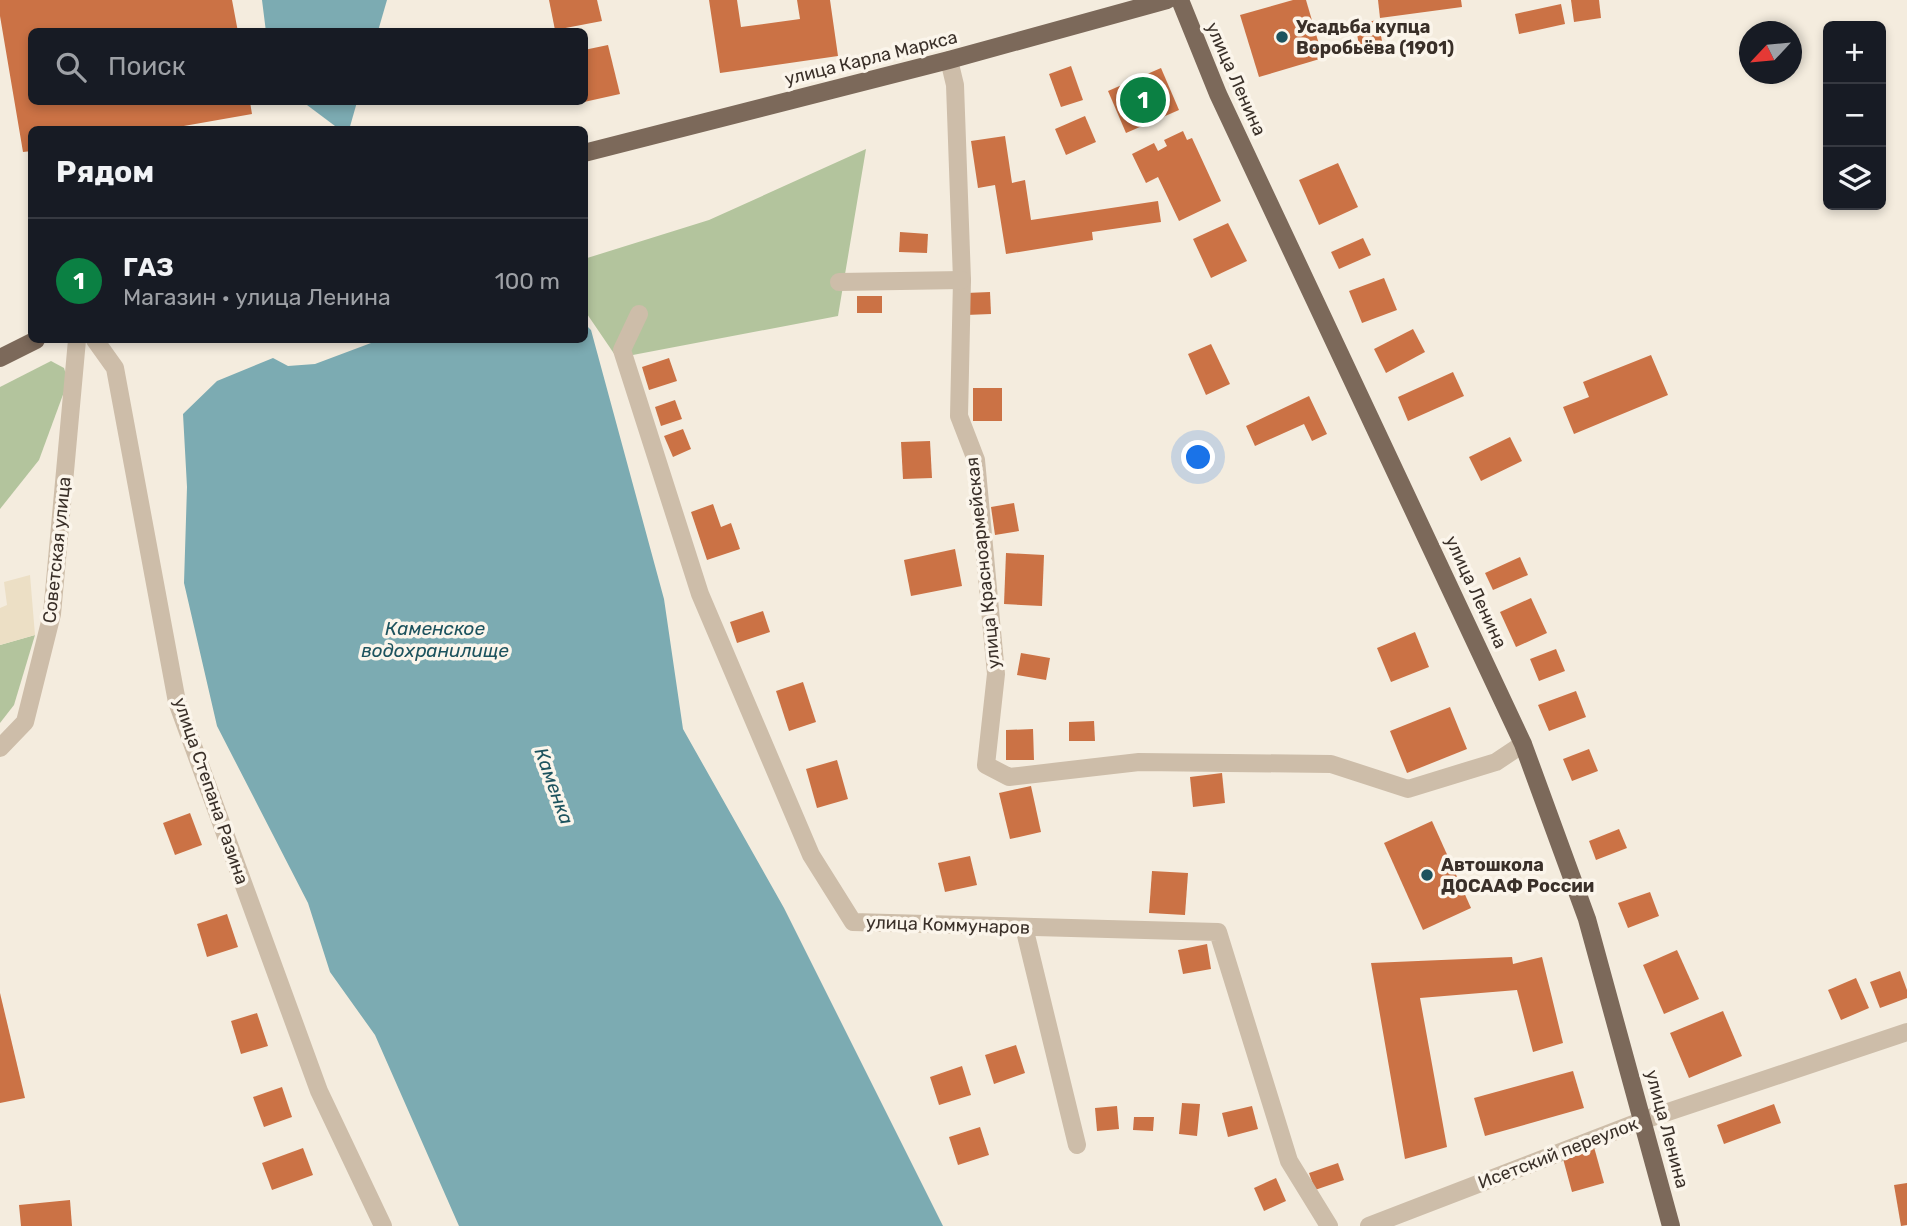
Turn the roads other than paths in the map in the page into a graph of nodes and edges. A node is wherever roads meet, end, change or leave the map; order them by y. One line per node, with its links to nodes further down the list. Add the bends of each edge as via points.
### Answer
1 (1167, 0): 3 (main road, улица Карла Маркса)
2 (1180, 0): 12 (main road, улица Ленина, via 1217,94)
3 (949, 60): 4 (main road, улица Карла Маркса); 5 (street, улица Красноармейская, via 955,85)
4 (588, 152)
5 (962, 279): 6 (street); 12 (street, улица Красноармейская, via 959,416 976,460 996,674 986,765 1009,778 1139,762 1331,764 1408,789 1496,762)
6 (839, 282)
7 (639, 314): 14 (street, улица Коммунаров, via 622,350 700,594 811,855 853,922)
8 (30, 343): 11 (main road)
9 (77, 343): 13 (street, Советская улица, via 52,614 25,722)
10 (97, 343): 18 (street, улица Степана Разина, via 115,368 177,702 319,1091)
11 (0, 358)
12 (1523, 744): 16 (main road, улица Ленина, via 1587,919)
13 (0, 748)
14 (1024, 927): 17 (street); 19 (street, улица Коммунаров, via 1218,932 1289,1161)
15 (1907, 1032): 16 (street, Исетский переулок)
16 (1644, 1120): 20 (street, Исетский переулок); 21 (main road, улица Ленина)
17 (1077, 1145)
18 (383, 1226)
19 (1329, 1226)
20 (1369, 1226)
21 (1671, 1226)

